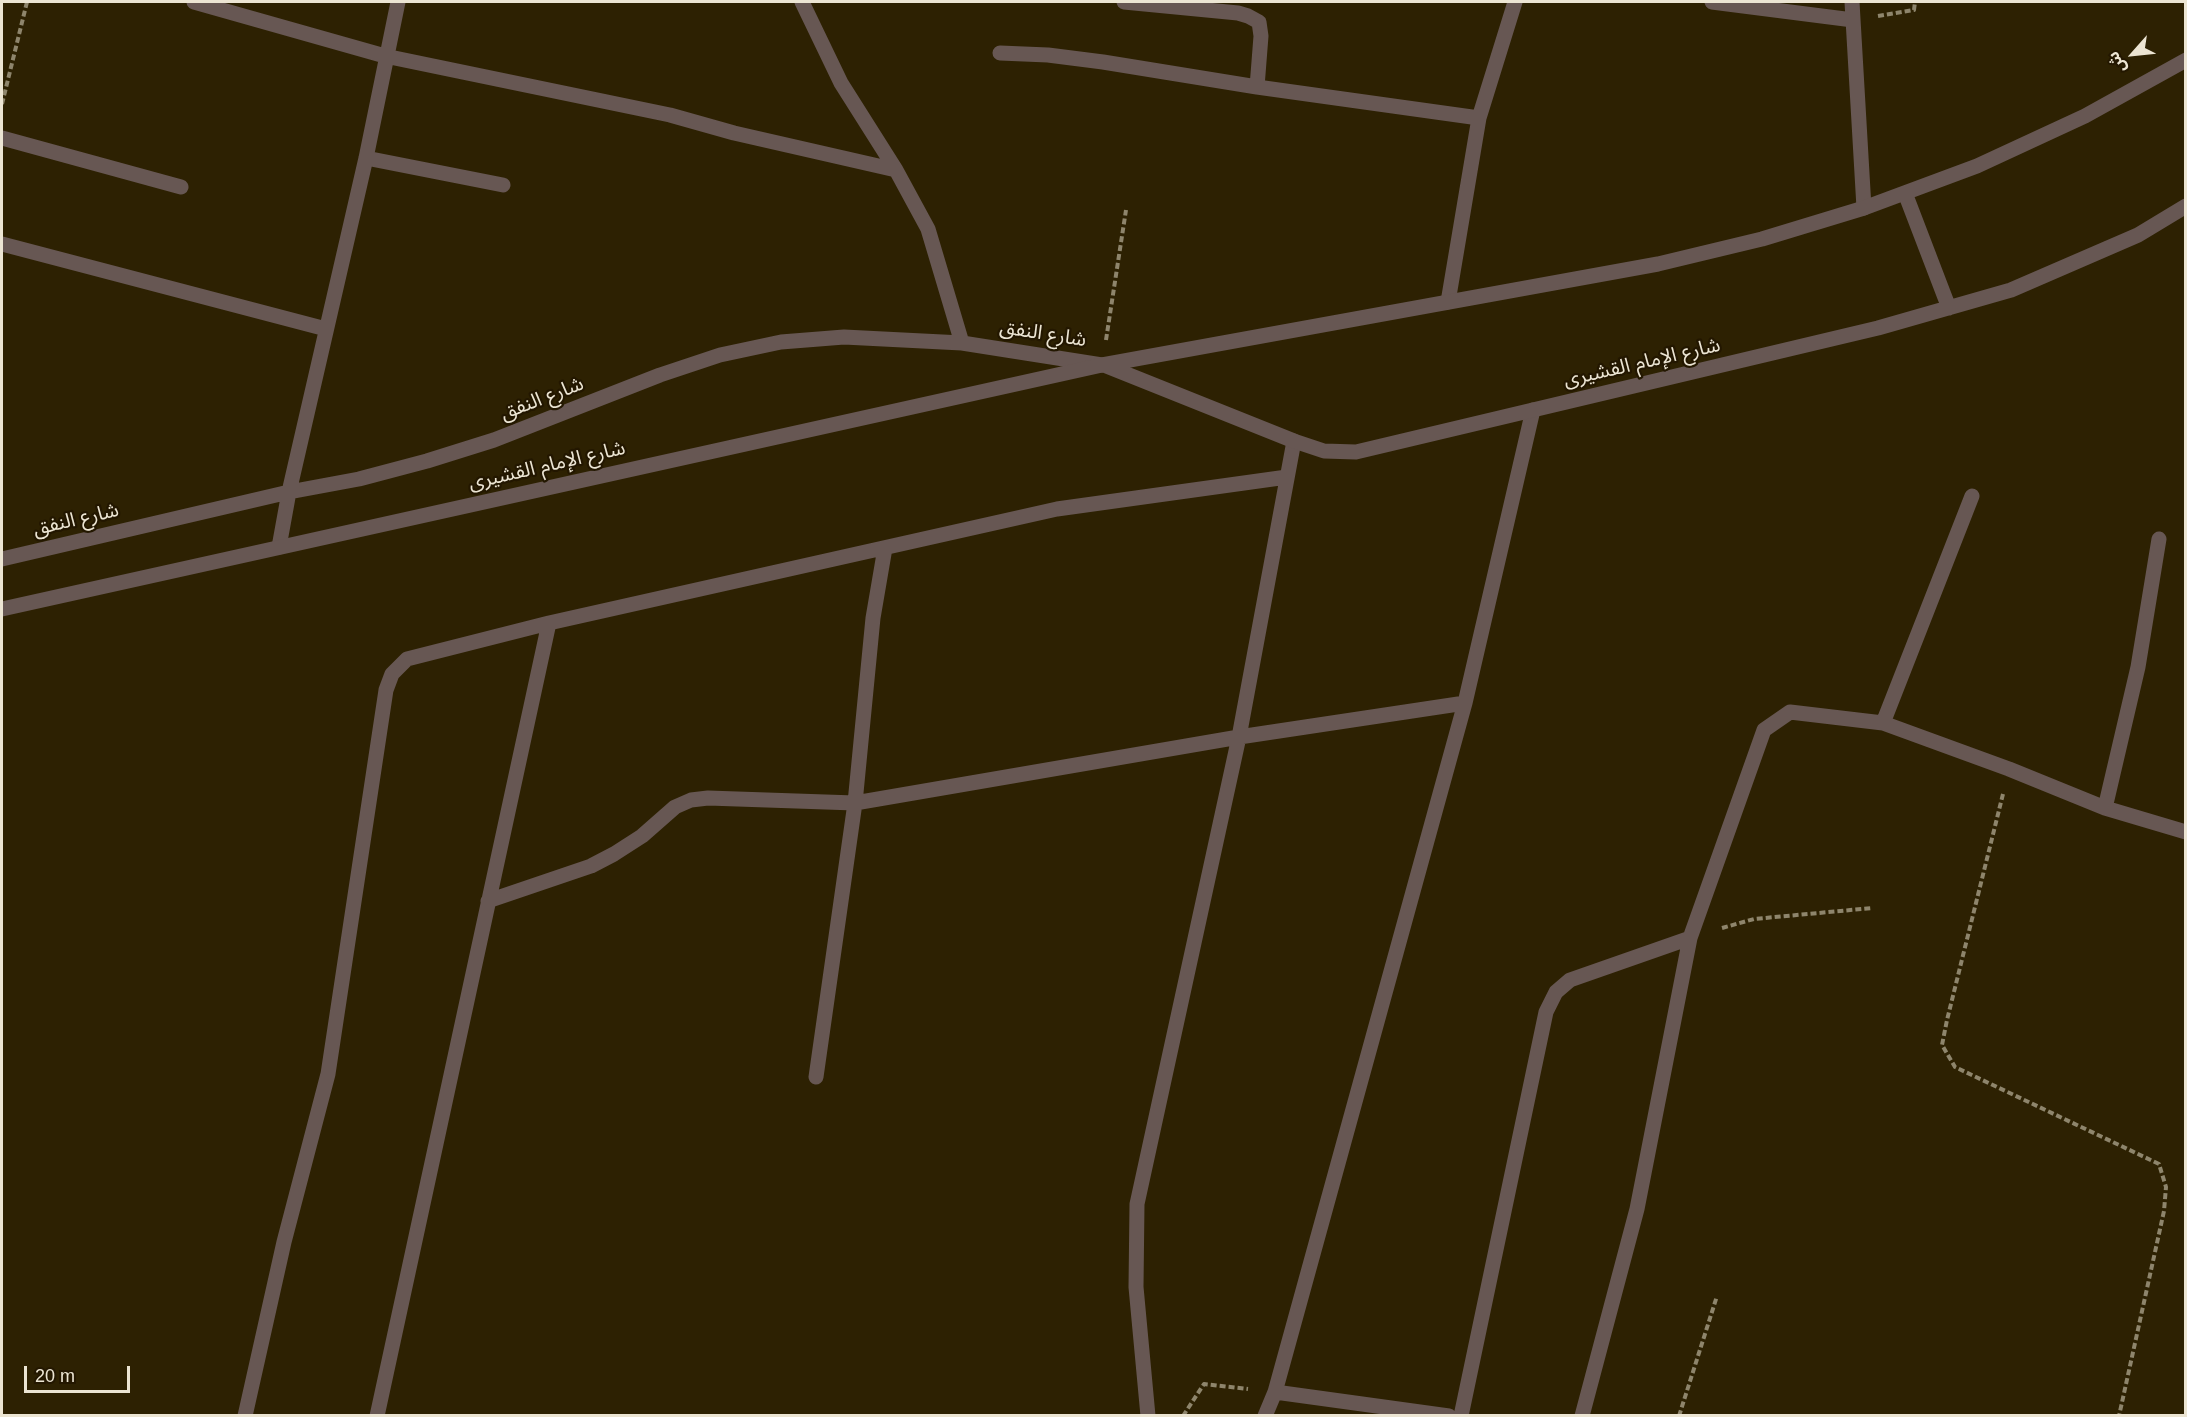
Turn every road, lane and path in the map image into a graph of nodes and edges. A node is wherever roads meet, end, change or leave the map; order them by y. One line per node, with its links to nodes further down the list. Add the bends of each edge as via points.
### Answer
1 (27, 2): 15 (path)
2 (194, 2): 12 (street)
3 (398, 2): 12 (street)
4 (802, 2): 19 (street, via 841,83)
5 (1124, 2): 14 (street, via 1238,13 1259,22)
6 (1515, 2): 16 (street)
7 (1712, 2): 10 (street)
8 (1852, 2): 10 (street)
9 (1915, 2): 10 (path, via 1914,10)
10 (1853, 20): 24 (street)
11 (1000, 53): 14 (street, via 1103,62)
12 (385, 56): 18 (street); 19 (street, via 670,115)
13 (2186, 60): 22 (street, شارع الإمام القشيرى, via 2085,116 1977,166)
14 (1257, 87): 16 (street)
15 (2, 104)
16 (1479, 118): 27 (street)
17 (2, 138): 21 (street)
18 (366, 158): 20 (street); 29 (street)
19 (896, 170): 30 (street, via 928,229)
20 (503, 185)
21 (182, 187)
22 (1905, 193): 24 (street, شارع الإمام القشيرى); 28 (street)
23 (2186, 206): 28 (street, شارع الإمام القشيرى, via 2138,235 2022,285)
24 (1864, 208): 27 (street, شارع الإمام القشيرى, via 1762,239 1658,264)
25 (1126, 210): 31 (path)
26 (2, 244): 29 (street)
27 (1448, 302): 31 (street, شارع الإمام القشيرى)
28 (1949, 308): 32 (street, شارع الإمام القشيرى)
29 (326, 328): 35 (street)
30 (962, 343): 31 (street, شارع النفق); 35 (street, شارع النفق, via 844,337 781,342 720,355 483,444 359,479)
31 (1102, 365): 33 (street, شارع الإمام القشيرى); 38 (street, شارع الإمام القشيرى)
32 (1533, 410): 33 (street, شارع الإمام القشيرى, via 1356,452 1324,451); 43 (street)
33 (1294, 441): 34 (street)
34 (1287, 477): 39 (street, via 1057,509); 45 (street)
35 (289, 492): 38 (street); 40 (street, شارع النفق)
36 (1972, 496): 44 (street)
37 (2159, 539): 48 (street, via 2138,667)
38 (279, 547): 41 (street, شارع الإمام القشيرى)
39 (885, 548): 42 (street); 47 (street, via 873,618)
40 (2, 559)
41 (2, 609)
42 (549, 623): 50 (street); 56 (street, via 407,659 392,674 386,690 328,1074 284,1242)
43 (1465, 703): 45 (street); 55 (street)
44 (1882, 723): 46 (street); 52 (street, via 1790,712 1764,730)
45 (1239, 737): 47 (street); 58 (street, via 1137,1204 1136,1287)
46 (2010, 769): 48 (street); 65 (path, via 1942,1045 1955,1067 2159,1164 2166,1187 2164,1211)
47 (855, 803): 50 (street, via 690,800 675,807 642,836 591,866); 53 (street)
48 (2105, 808): 49 (street)
49 (2186, 832)
50 (489, 901): 57 (street)
51 (1872, 908): 52 (path, via 1754,918)
52 (1690, 938): 62 (street, via 1570,980 1556,992 1546,1012); 63 (street, via 1637,1209)
53 (816, 1077)
54 (1718, 1296): 64 (path)
55 (1275, 1392): 59 (path, via 1204,1384); 60 (street); 61 (street)
56 (245, 1416)
57 (377, 1416)
58 (1148, 1416)
59 (1183, 1416)
60 (1265, 1416)
61 (1449, 1416)
62 (1461, 1416)
63 (1582, 1416)
64 (1679, 1416)
65 (2119, 1416)

